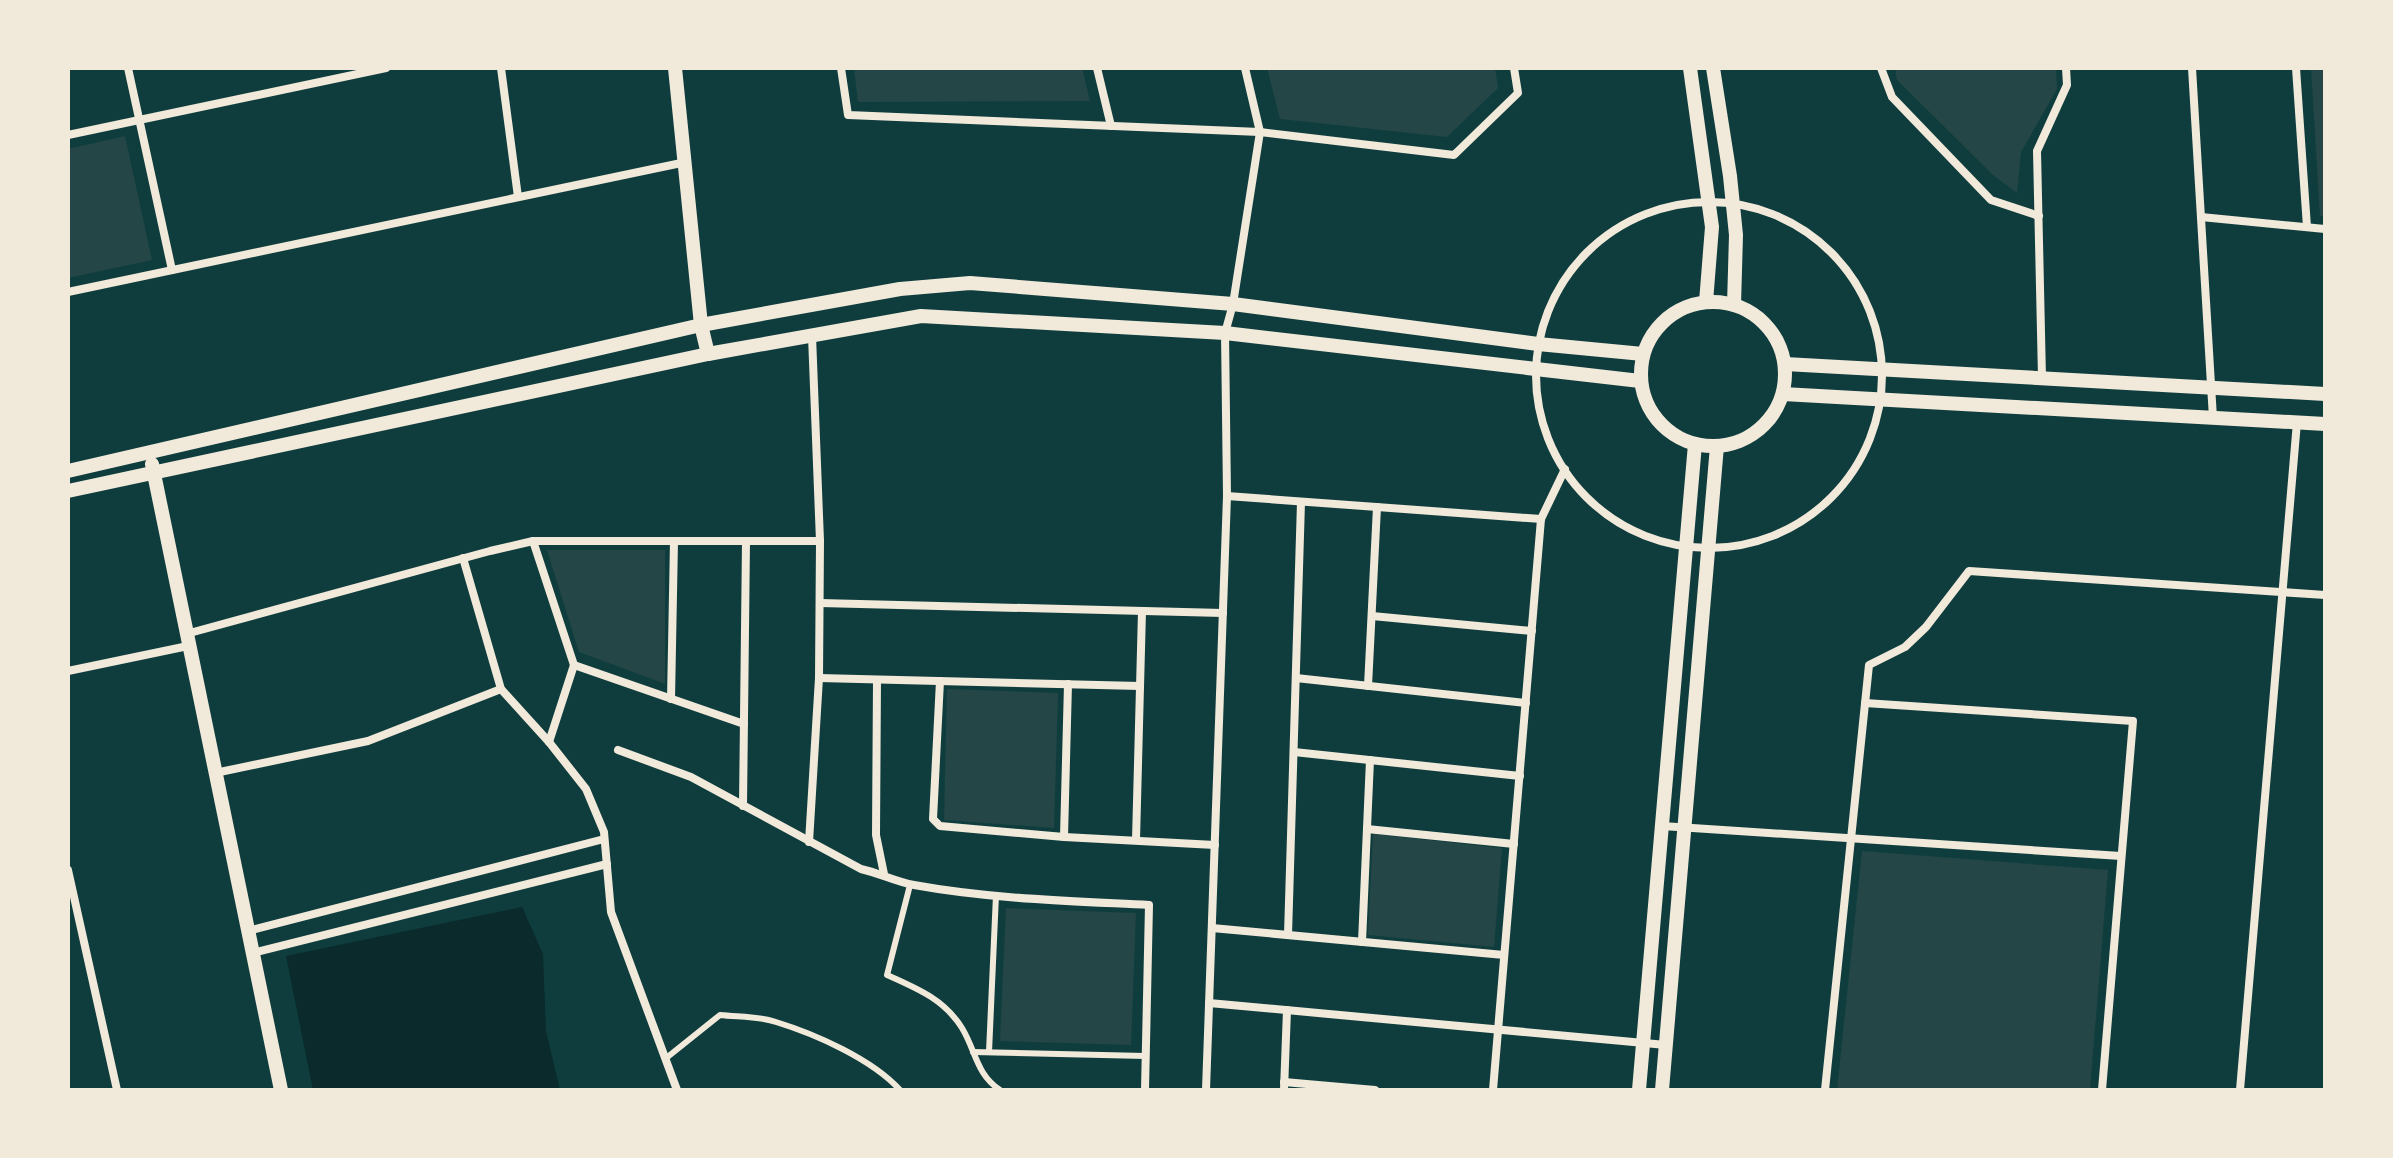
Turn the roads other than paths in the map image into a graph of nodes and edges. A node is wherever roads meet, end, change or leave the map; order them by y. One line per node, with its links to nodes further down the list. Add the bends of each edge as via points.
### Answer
1 (128, 68): 15 (street)
2 (386, 68): 15 (street)
3 (501, 68): 20 (street)
4 (675, 68): 19 (street)
5 (841, 68): 16 (street, via 848,115)
6 (1097, 68): 16 (street)
7 (1245, 68): 17 (street)
8 (1514, 68): 17 (street, via 1518,93 1454,155)
9 (1690, 68): 21 (street)
10 (1713, 68): 22 (street)
11 (1881, 68): 23 (street, via 1892,97 1991,200)
12 (2066, 68): 23 (street, via 2067,85 2037,151)
13 (2192, 68): 24 (street)
14 (2296, 68): 25 (street)
15 (140, 120): 18 (street); 27 (street)
16 (1111, 126): 17 (street)
17 (1260, 132): 30 (street)
18 (68, 135)
19 (686, 162): 20 (street); 32 (street)
20 (518, 197): 27 (street)
21 (1709, 202): 22 (street); 29 (street); 35 (street, via 1643,215 1603,238 1565,277)
22 (1732, 203): 31 (street); 39 (street, via 1774,214 1809,233 1844,265 1876,325)
23 (2039, 216): 41 (street)
24 (2201, 217): 25 (street); 43 (street)
25 (2307, 227): 26 (street)
26 (2325, 229)
27 (172, 270): 28 (street)
28 (68, 292)
29 (1706, 302): 31 (street); 37 (street, via 1665,319)
30 (1233, 304): 32 (street, via 970,283 900,289); 33 (street); 35 (street)
31 (1734, 305): 38 (street, via 1768,326)
32 (701, 325): 36 (street); 52 (street)
33 (1225, 333): 34 (street, via 921,316); 40 (street); 57 (street)
34 (812, 336): 36 (street); 64 (street)
35 (1538, 344): 37 (street); 40 (street)
36 (708, 354): 55 (street)
37 (1643, 354): 42 (street)
38 (1785, 364): 39 (street); 44 (street)
39 (1884, 369): 41 (street); 46 (street)
40 (1531, 370): 42 (street); 53 (street, via 1546,437)
41 (2042, 378): 43 (street)
42 (1640, 381): 50 (street, via 1658,421)
43 (2211, 388): 45 (street); 47 (street)
44 (1783, 394): 46 (street); 51 (street, via 1761,428 1735,443)
45 (2325, 394)
46 (1882, 400): 47 (street); 66 (street, via 1869,445 1839,491 1801,522 1758,542)
47 (2213, 418): 48 (street)
48 (2297, 422): 49 (street); 68 (street)
49 (2325, 424)
50 (1695, 444): 51 (street); 65 (street)
51 (1717, 446): 66 (street)
52 (148, 454): 54 (street); 55 (street)
53 (1565, 469): 60 (street); 65 (street, via 1575,486 1609,517 1645,537)
54 (68, 471)
55 (155, 471): 56 (street); 75 (street)
56 (68, 491)
57 (1227, 496): 58 (street); 72 (street)
58 (1301, 502): 59 (street); 79 (street)
59 (1377, 507): 60 (street); 73 (street)
60 (1541, 519): 74 (street)
61 (533, 541): 62 (street); 67 (street); 76 (street)
62 (674, 541): 63 (street); 86 (street)
63 (746, 541): 64 (street); 89 (street)
64 (820, 541): 70 (street)
65 (1686, 547): 66 (street); 97 (street)
66 (1709, 549): 98 (street)
67 (463, 558): 75 (street); 85 (street)
68 (2283, 592): 69 (street); 88 (street, via 1969,571 1905,647 1869,665); 142 (street)
69 (2325, 595)
70 (820, 603): 71 (street); 78 (street)
71 (1142, 611): 72 (street); 83 (street)
72 (1223, 613): 106 (street)
73 (1372, 616): 74 (street); 84 (street)
74 (1532, 631): 87 (street)
75 (187, 640): 77 (street); 94 (street)
76 (574, 665): 86 (street); 90 (street)
77 (68, 671)
78 (819, 678): 80 (street); 104 (street)
79 (1296, 678): 84 (street); 92 (street)
80 (877, 680): 81 (street); 110 (street, via 876,835)
81 (940, 681): 82 (street); 100 (street, via 933,819 940,826)
82 (1068, 684): 83 (street); 100 (street)
83 (1140, 686): 103 (street)
84 (1368, 686): 87 (street)
85 (501, 689): 90 (street); 94 (street, via 368,741)
86 (671, 699): 89 (street)
87 (1526, 703): 95 (street)
88 (1865, 703): 101 (street); 107 (street, via 2133,721)
89 (744, 724): 96 (street)
90 (549, 742): 102 (street, via 586,789)
91 (618, 750): 96 (street, via 691,777)
92 (1294, 752): 93 (street); 115 (street)
93 (1370, 760): 95 (street); 99 (street)
94 (215, 773): 114 (street)
95 (1520, 776): 105 (street)
96 (743, 806): 104 (street)
97 (1662, 826): 98 (street); 122 (street)
98 (1685, 827): 101 (street); 123 (street)
99 (1367, 829): 105 (street); 116 (street)
100 (1064, 837): 103 (street)
101 (1851, 838): 107 (street); 140 (street)
102 (604, 839): 108 (street); 114 (street)
103 (1136, 840): 106 (street)
104 (809, 842): 110 (street, via 861,869)
105 (1514, 844): 118 (street)
106 (1215, 845): 113 (street)
107 (2121, 856): 141 (street)
108 (607, 864): 117 (street); 127 (street, via 611,912)
109 (68, 870): 129 (street)
110 (884, 874): 111 (street)
111 (910, 885): 112 (street); 124 (lane, via 887,975 932,995 961,1026)
112 (996, 895): 125 (lane); 126 (street, via 1149,905)
113 (1212, 928): 115 (street); 119 (street)
114 (248, 931): 117 (street)
115 (1288, 935): 116 (street)
116 (1362, 942): 118 (street)
117 (253, 953): 130 (street)
118 (1504, 955): 121 (street)
119 (1209, 1003): 120 (street); 135 (street)
120 (1287, 1010): 121 (street); 128 (street)
121 (1498, 1030): 122 (street); 137 (street)
122 (1643, 1043): 123 (street); 138 (street)
123 (1666, 1045): 139 (street)
124 (973, 1052): 125 (lane); 133 (lane, via 986,1081)
125 (989, 1052): 126 (lane)
126 (1145, 1056): 134 (street)
127 (665, 1059): 131 (street); 132 (lane, via 720,1015 773,1021 834,1045)
128 (1284, 1086): 136 (street)
129 (117, 1090)
130 (281, 1090)
131 (677, 1090)
132 (900, 1090)
133 (1000, 1090)
134 (1145, 1090)
135 (1206, 1090)
136 (1375, 1090)
137 (1493, 1090)
138 (1639, 1090)
139 (1662, 1090)
140 (1825, 1090)
141 (2102, 1090)
142 (2240, 1090)

